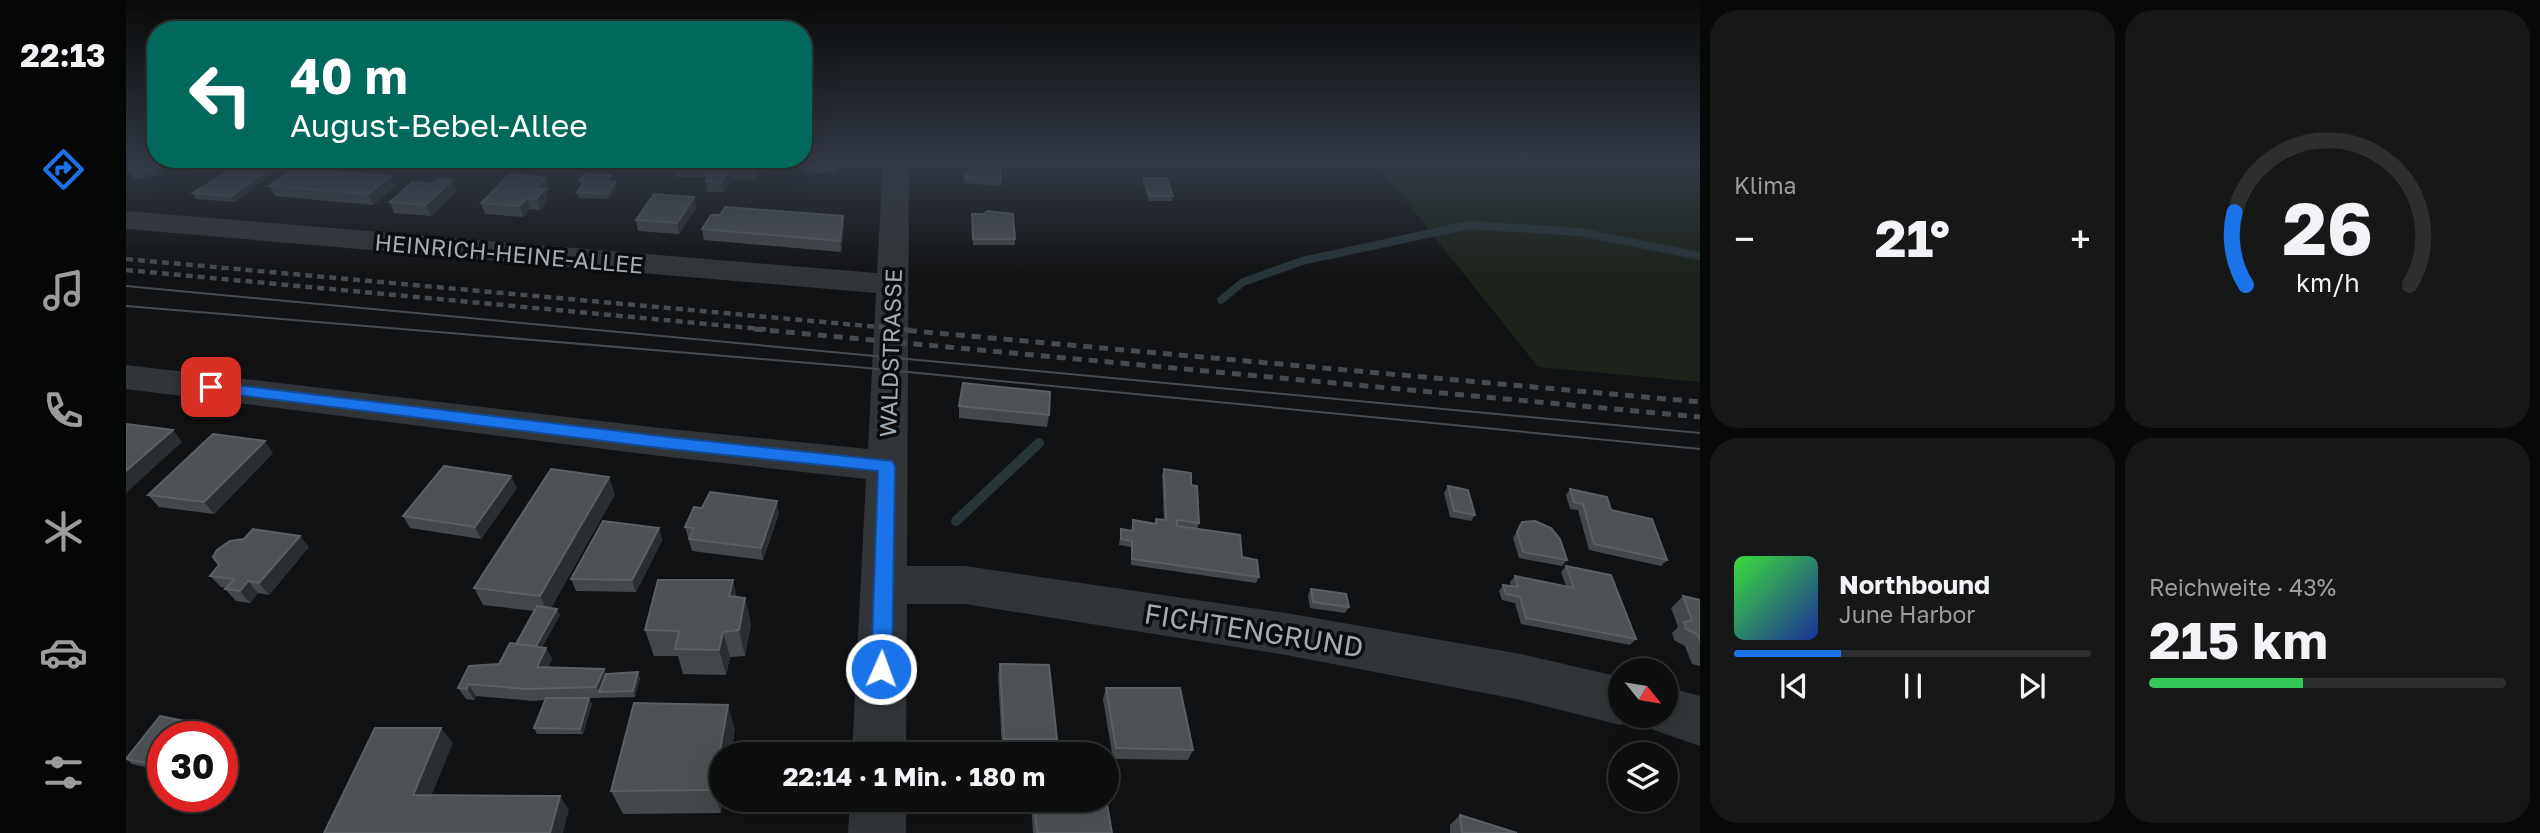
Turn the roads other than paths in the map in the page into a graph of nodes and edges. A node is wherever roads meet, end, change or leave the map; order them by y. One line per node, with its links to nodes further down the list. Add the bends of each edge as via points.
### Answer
1 (895, 200): 3 (street, WALDSTRASSE)
2 (126, 220): 3 (street, HEINRICH-HEINE-ALLEE)
3 (892, 283): 5 (street, WALDSTRASSE)
4 (126, 377): 5 (street)
5 (886, 466): 6 (street, WALDSTRASSE)
6 (884, 584): 7 (street, FICHTENGRUND, via 965,585 1286,634 1521,677); 10 (street, WALDSTRASSE)
7 (1608, 698)
8 (1678, 714): 9 (street)
9 (1700, 720)
10 (879, 742)
11 (878, 812): 12 (street)
12 (877, 833)

